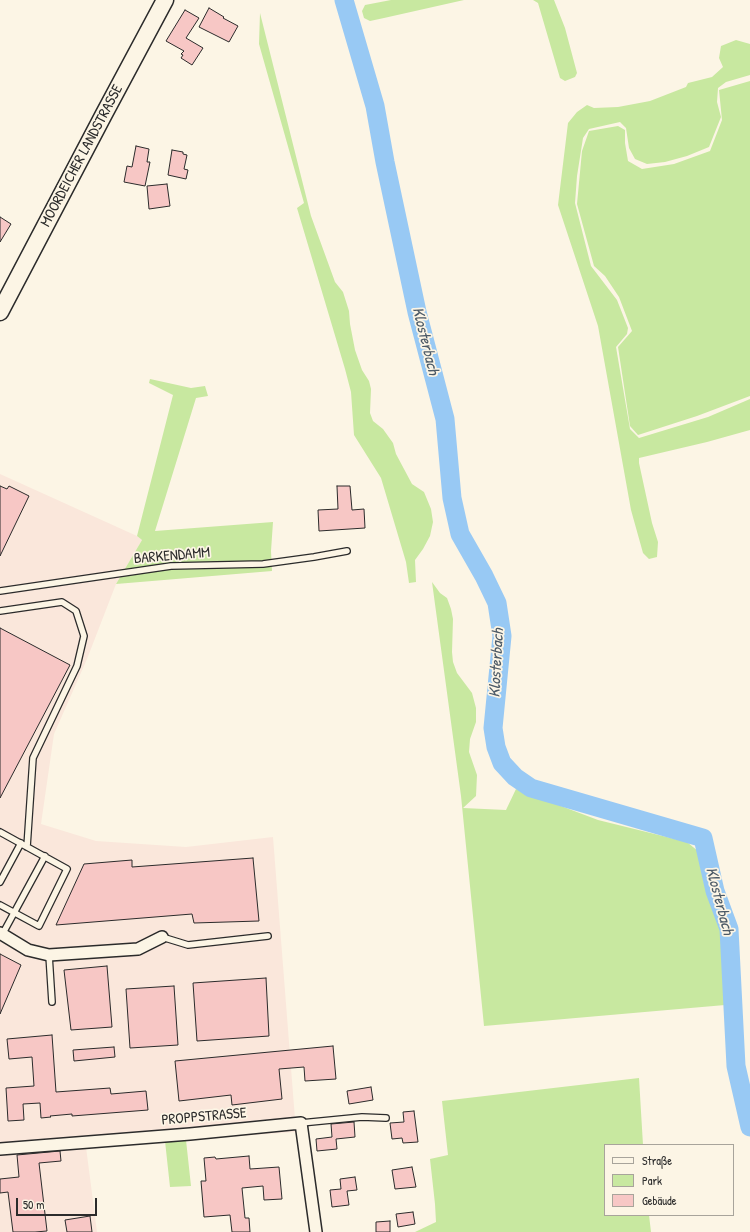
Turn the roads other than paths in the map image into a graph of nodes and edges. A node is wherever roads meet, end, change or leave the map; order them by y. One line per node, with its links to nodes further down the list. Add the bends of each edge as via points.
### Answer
1 (160, 2): 2 (main road, MOORDEICHER LANDSTRASSE)
2 (0, 312)
3 (347, 551): 4 (lane, BARKENDAMM, via 263,564 171,566)
4 (0, 590)
5 (0, 611): 7 (lane, via 62,602 76,611 84,636 77,666 33,758)
6 (0, 832): 7 (lane)
7 (24, 845): 8 (lane); 9 (lane)
8 (45, 856): 11 (lane); 11 (lane, via 67,869 38,926)
9 (0, 882)
10 (0, 905): 11 (lane)
11 (14, 912): 12 (lane)
12 (1, 934): 15 (street, via 28,950)
13 (268, 936): 14 (lane, via 188,945)
14 (162, 937): 15 (street, via 138,949)
15 (49, 955): 16 (lane)
16 (52, 1002)
17 (386, 1118): 18 (lane, via 362,1117)
18 (301, 1123): 19 (street, PROPPSTRASSE); 20 (street)
19 (0, 1149)
20 (316, 1232)

